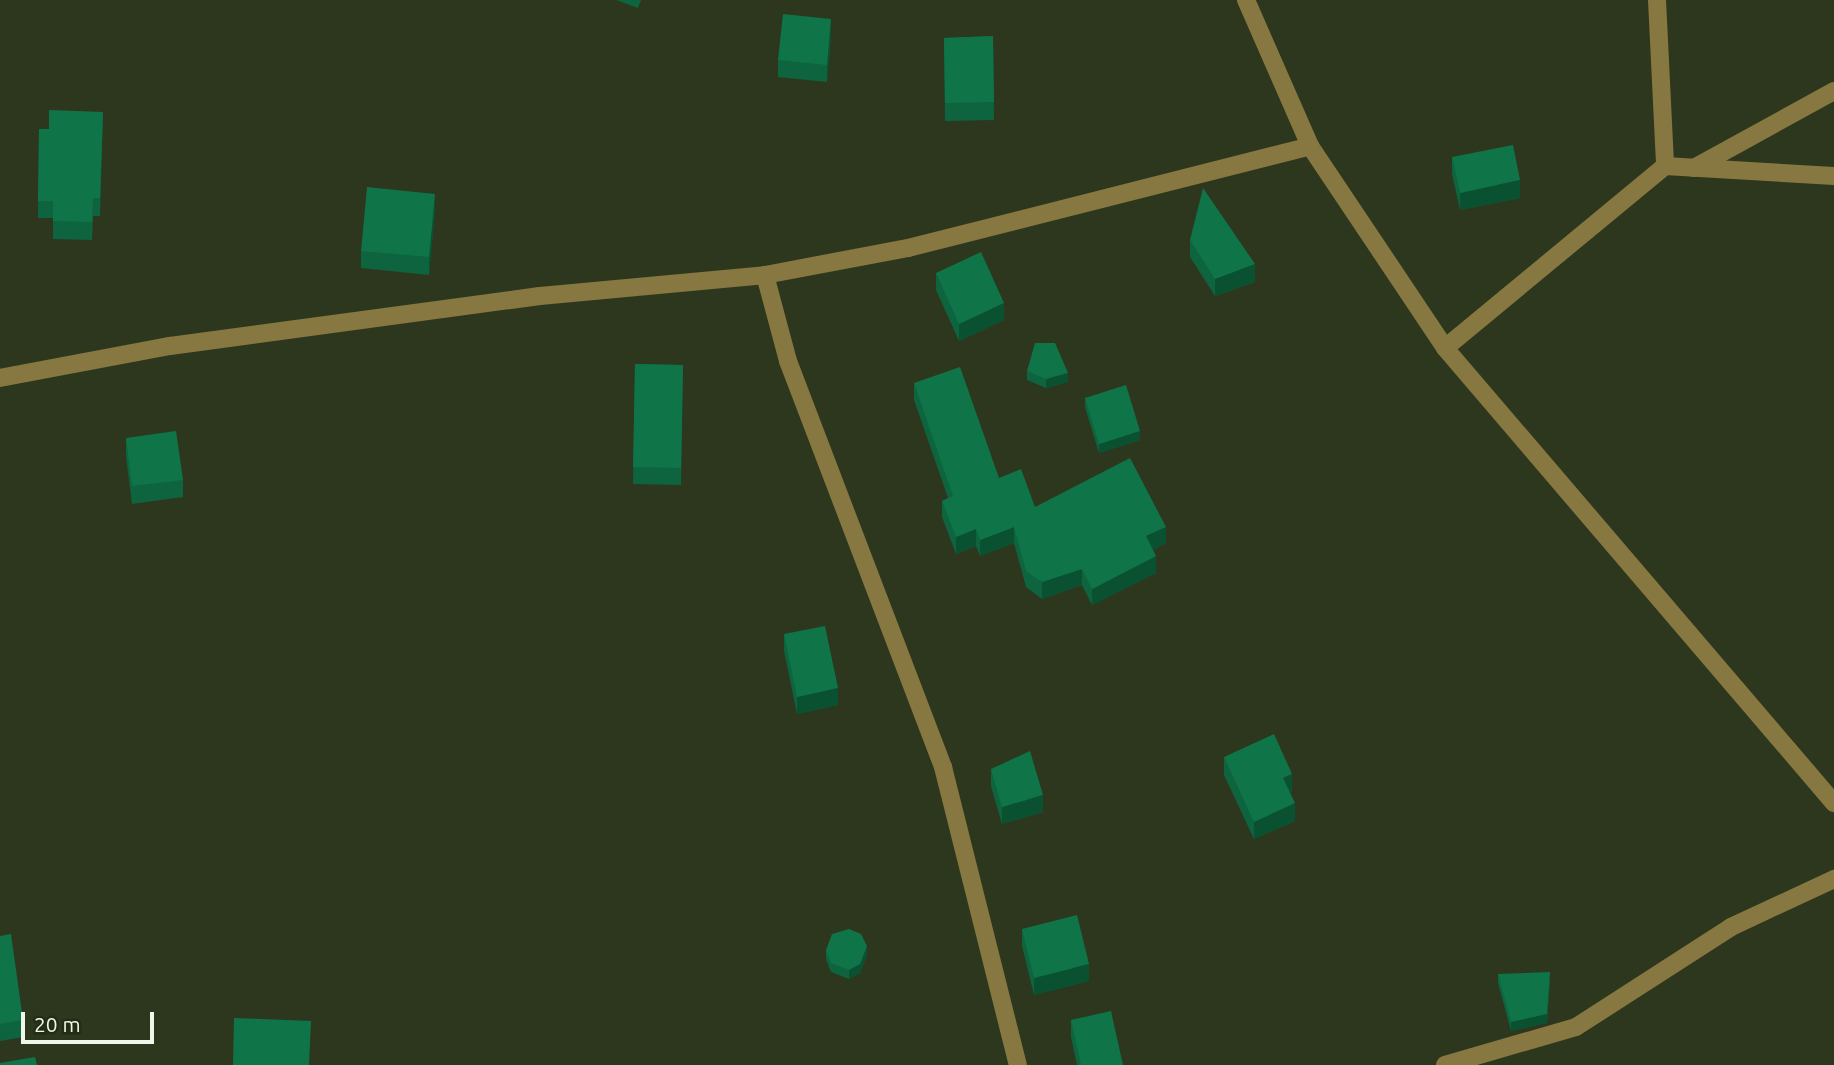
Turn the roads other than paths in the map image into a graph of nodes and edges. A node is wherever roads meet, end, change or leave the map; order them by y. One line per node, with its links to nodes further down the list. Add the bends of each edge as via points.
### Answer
1 (1246, 0): 4 (street)
2 (1657, 0): 5 (street)
3 (1834, 91): 6 (street)
4 (1310, 146): 8 (street, via 908,248); 9 (street)
5 (1665, 166): 6 (street); 9 (street)
6 (1694, 168): 7 (street)
7 (1834, 176)
8 (765, 275): 10 (street, via 540,296 170,346); 13 (street, via 788,360 943,768)
9 (1445, 348): 11 (street)
10 (0, 378)
11 (1834, 803)
12 (1834, 879): 14 (street, via 1731,927 1576,1027)
13 (1018, 1065)
14 (1445, 1065)

